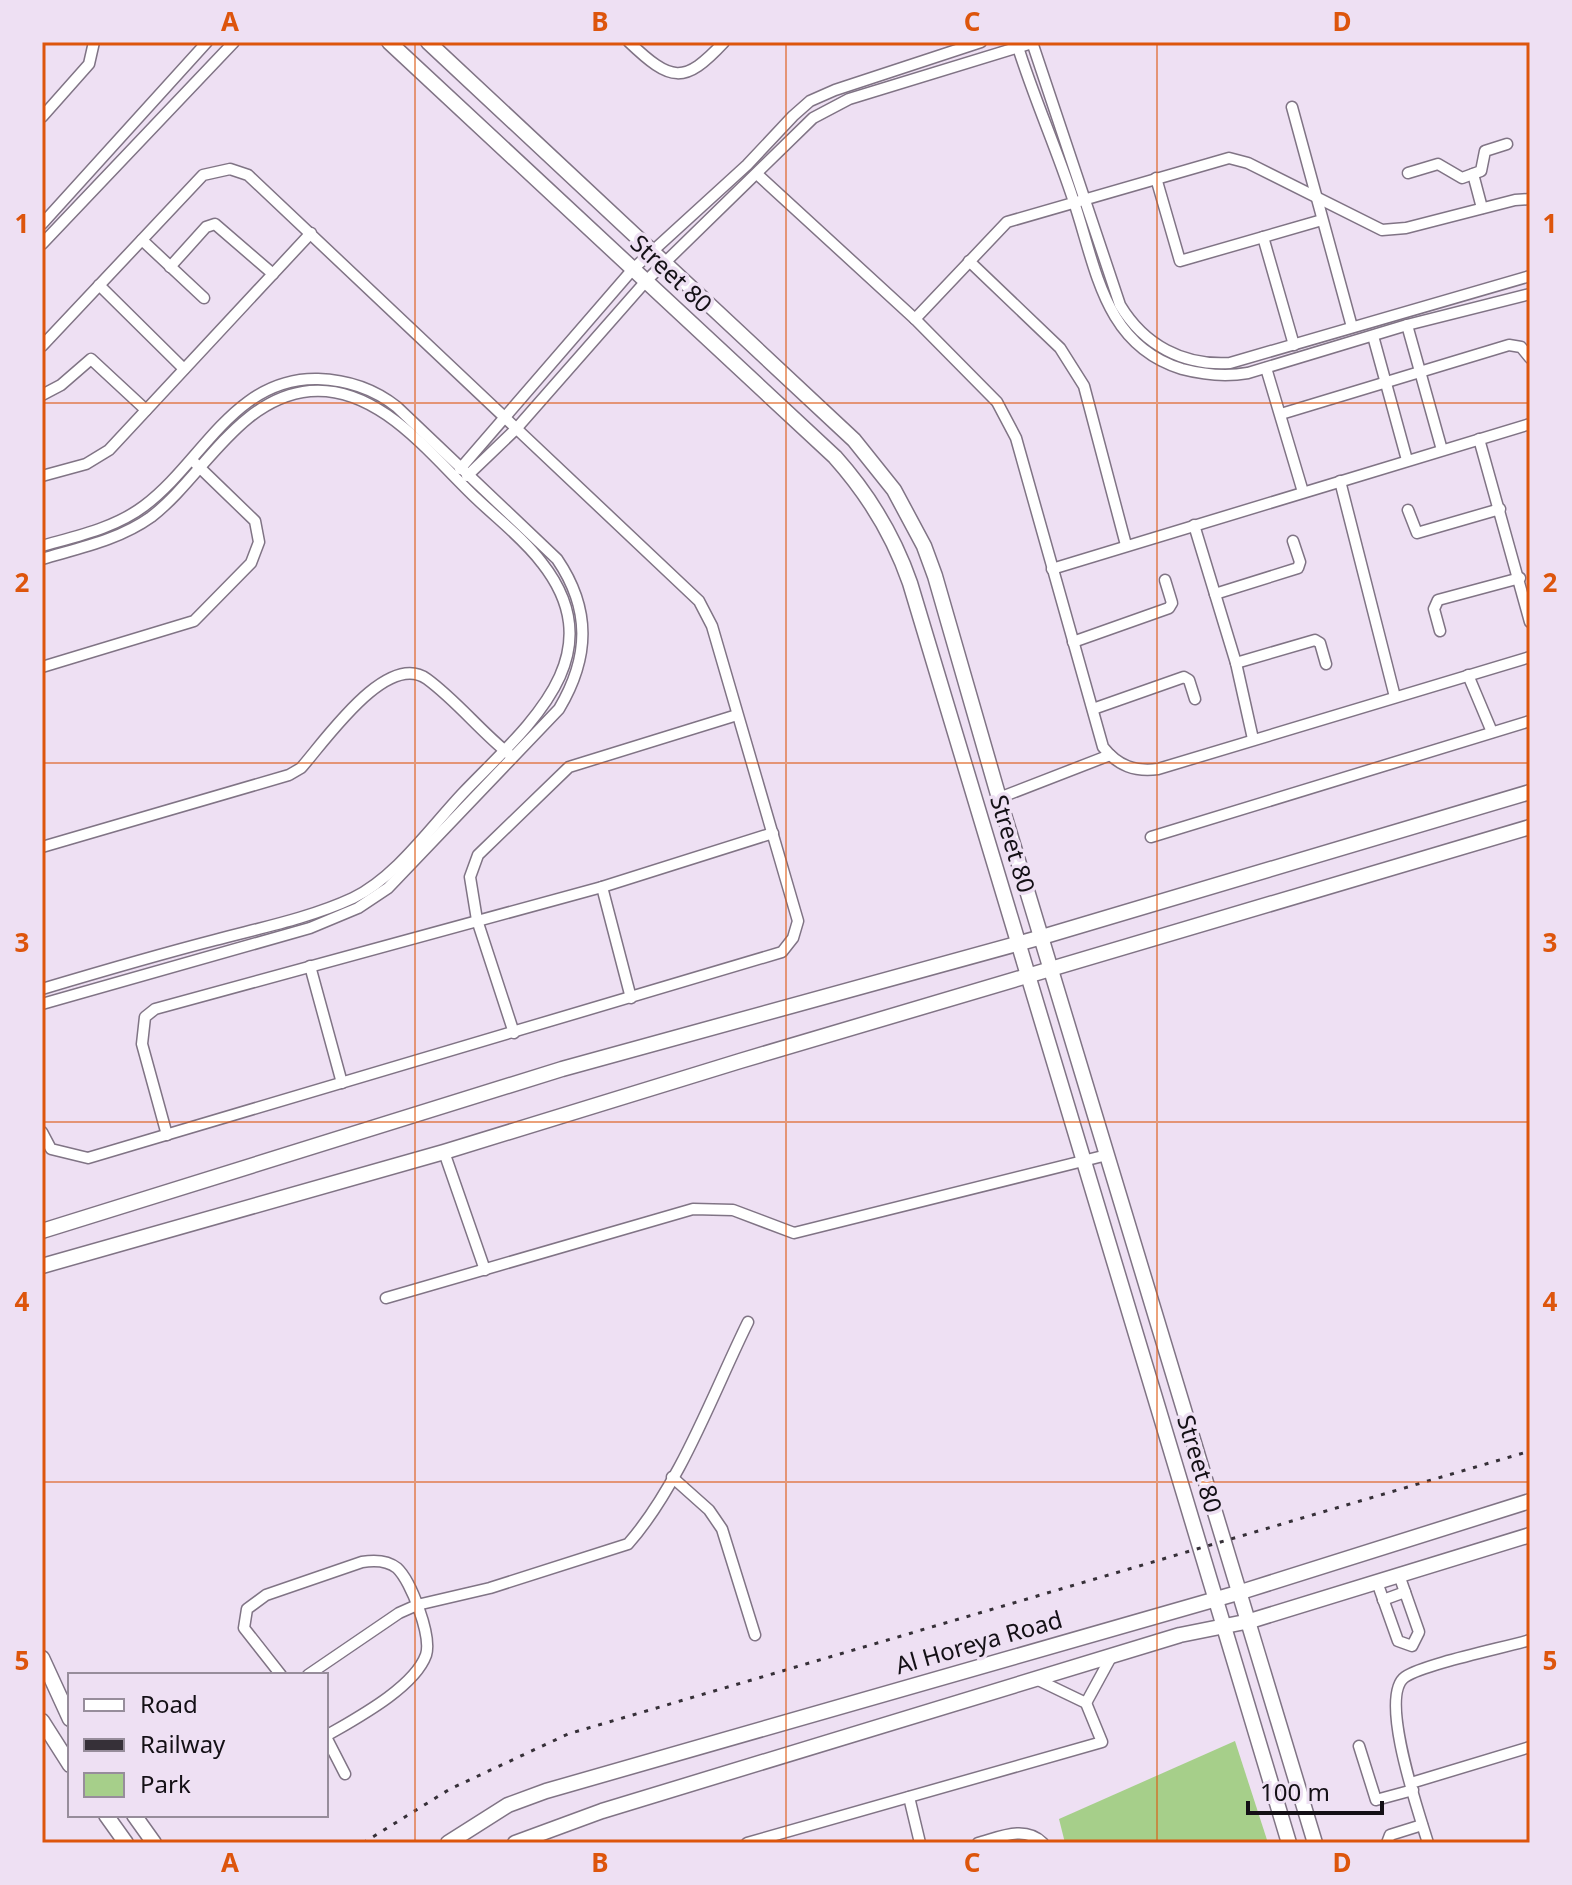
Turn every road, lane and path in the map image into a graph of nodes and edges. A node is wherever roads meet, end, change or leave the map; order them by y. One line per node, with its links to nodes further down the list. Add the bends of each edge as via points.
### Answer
1 (94, 42): 12 (street, via 89,64)
2 (207, 42): 23 (street)
3 (234, 42): 27 (street)
4 (389, 42): 32 (street, Street 80)
5 (428, 42): 28 (street, Street 80)
6 (630, 42): 7 (street, via 657,69 683,74 695,70)
7 (724, 42)
8 (981, 42): 28 (street, via 810,101)
9 (1032, 42): 10 (street); 19 (street)
10 (1017, 45): 15 (street, via 829,108); 19 (street)
11 (1292, 107): 18 (street)
12 (42, 117)
13 (1507, 144): 16 (street, via 1485,151 1481,171)
14 (1408, 173): 16 (street, via 1438,164 1458,178)
15 (757, 174): 30 (street); 39 (street)
16 (1473, 174): 21 (street)
17 (1156, 178): 18 (street, via 1229,158); 19 (street); 25 (street, via 1180,261)
18 (1314, 195): 21 (street, via 1382,230); 22 (street)
19 (1079, 198): 29 (street, via 1007,222); 43 (street, via 1114,292 1127,317 1149,340 1179,357 1213,364); 46 (street, via 1101,292 1129,338 1170,365 1199,373 1228,377)
20 (1530, 199): 21 (street)
21 (1482, 208)
22 (1322, 220): 25 (street); 41 (street)
23 (42, 224)
24 (311, 233): 26 (street, via 248,175 221,169 196,181); 33 (street); 53 (street)
25 (1263, 237): 43 (street)
26 (142, 240): 31 (street); 36 (street)
27 (42, 244)
28 (654, 249): 30 (street, Street 80); 32 (street)
29 (969, 261): 39 (street); 70 (street, via 1060,348 1084,386)
30 (665, 262): 35 (street); 77 (street, Street 80, via 876,464 911,518)
31 (170, 267): 33 (street, via 206,227 215,224); 38 (street)
32 (633, 269): 35 (street, Street 80); 53 (street)
33 (273, 274): 47 (street)
34 (1530, 276): 41 (street)
35 (646, 281): 55 (street); 78 (street, Street 80, via 855,479 887,528)
36 (99, 285): 44 (street); 47 (street)
37 (1530, 294): 40 (street)
38 (204, 298)
39 (915, 319): 73 (street, via 1006,413)
40 (1407, 325): 42 (street); 48 (street)
41 (1352, 327): 43 (street)
42 (1373, 336): 46 (street); 49 (street)
43 (1294, 345)
44 (42, 346)
45 (1530, 358): 48 (street, via 1521,347 1509,345)
46 (1266, 368): 52 (street)
47 (184, 369): 51 (street)
48 (1420, 373): 49 (street); 57 (street)
49 (1386, 383): 52 (street); 59 (street)
50 (42, 395): 51 (street, via 91,359)
51 (146, 410): 62 (street, via 102,456)
52 (1281, 414): 65 (street)
53 (506, 418): 55 (street); 61 (street)
54 (1530, 424): 56 (street)
55 (516, 429): 61 (street); 90 (street, via 699,601 712,626)
56 (1479, 439): 57 (street); 66 (street)
57 (1442, 450): 59 (street)
58 (190, 459): 60 (street); 61 (street, via 253,397 289,383 335,379 385,398); 71 (street, via 129,516)
59 (1407, 460): 64 (street)
60 (199, 468): 63 (street, via 270,403 329,391 376,408); 72 (street, via 133,528); 85 (street, via 255,521 259,542 251,563 194,621)
61 (466, 469): 63 (street); 96 (street, via 557,559 576,589 580,607 582,638 574,682 559,709)
62 (42, 476)
63 (456, 480): 94 (street, via 543,564 565,600 569,618 570,647 560,680)
64 (1340, 481): 65 (street); 87 (street)
65 (1303, 492): 68 (street)
66 (1500, 509): 67 (street, via 1417,533); 74 (street)
67 (1408, 510)
68 (1194, 525): 70 (street); 76 (street)
69 (1293, 541): 76 (street, via 1298,568)
70 (1126, 545): 73 (street)
71 (42, 546)
72 (42, 559)
73 (1052, 569): 81 (street)
74 (1520, 578): 79 (street); 80 (street, via 1438,600 1434,609)
75 (1165, 580): 81 (street, via 1169,608)
76 (1215, 594): 83 (street)
77 (941, 598): 78 (street); 98 (street, Street 80)
78 (916, 604): 106 (street, Street 80)
79 (1530, 622)
80 (1440, 631)
81 (1073, 642): 89 (street)
82 (1530, 657): 86 (street)
83 (1236, 663): 84 (street, via 1315,640); 93 (street)
84 (1326, 664)
85 (42, 667)
86 (1468, 675): 87 (street); 92 (street)
87 (1395, 697): 93 (street)
88 (1195, 699): 89 (street, via 1184,677)
89 (1093, 709): 95 (street)
90 (737, 715): 100 (street); 104 (street, via 581,760 559,774 478,855 470,877)
91 (1530, 721): 92 (street)
92 (1492, 732): 101 (street)
93 (1253, 739): 95 (street, via 1145,771 1120,764)
94 (504, 750): 96 (street); 102 (street, via 425,677 400,673 377,684 289,775); 110 (street, via 385,874 353,898)
95 (1110, 755): 98 (street)
96 (514, 758): 112 (street, via 388,888 358,908 310,928)
97 (1530, 792): 105 (street)
98 (999, 798): 105 (street, Street 80)
99 (1530, 827): 108 (street)
100 (773, 833): 103 (street); 111 (street, via 798,921 789,947)
101 (1151, 837)
102 (42, 847)
103 (602, 887): 104 (street); 111 (street)
104 (477, 920): 107 (street); 113 (street)
105 (1042, 937): 106 (street); 108 (street, Street 80)
106 (1019, 942): 109 (street, Street 80); 121 (street, via 562,1069)
107 (310, 966): 114 (street); 116 (street, via 183,999 145,1017 142,1044)
108 (1052, 970): 109 (street); 118 (street, Street 80)
109 (1029, 977): 117 (street); 119 (street, Street 80)
110 (42, 989)
111 (631, 998): 113 (street)
112 (42, 1004)
113 (514, 1033): 114 (street)
114 (342, 1083): 116 (street)
115 (42, 1132): 116 (street, via 51,1149 88,1158)
116 (167, 1135)
117 (444, 1152): 123 (street); 124 (street)
118 (1107, 1155): 119 (street); 120 (street, Street 80)
119 (1084, 1160): 122 (street, Street 80); 124 (street, via 794,1233 733,1210 693,1209)
120 (1131, 1230): 122 (street); 132 (street, Street 80)
121 (42, 1231)
122 (1108, 1236): 134 (street, Street 80)
123 (42, 1266)
124 (485, 1270): 125 (street)
125 (386, 1298)
126 (748, 1322): 127 (street)
127 (672, 1477): 136 (street, via 628,1544); 139 (street, via 722,1529)
128 (1530, 1501): 132 (street, Al Horeya Road)
129 (1530, 1535): 130 (street, Al Horeya Road)
130 (1399, 1575): 131 (street, Al Horeya Road); 133 (street)
131 (1377, 1582): 135 (street); 137 (street, Al Horeya Road)
132 (1241, 1592): 134 (street, Al Horeya Road); 137 (street, Street 80)
133 (1405, 1592): 135 (street); 135 (street, via 1419,1632 1412,1646 1398,1641)
134 (1217, 1599): 138 (street, Street 80); 163 (street, Al Horeya Road, via 546,1791 508,1805)
135 (1383, 1600)
136 (417, 1605): 143 (street, via 397,1569 377,1560 266,1595 247,1609 244,1628); 144 (street); 149 (street, via 427,1646 420,1664 374,1708)
137 (1250, 1621): 138 (street, Al Horeya Road); 169 (street, Street 80)
138 (1226, 1627): 142 (street, Al Horeya Road, via 1180,1635); 168 (street, Street 80)
139 (755, 1635)
140 (1530, 1640): 155 (street, via 1406,1677 1394,1694 1394,1710)
141 (42, 1658): 147 (street)
142 (1110, 1659): 145 (street, Al Horeya Road); 146 (street)
143 (279, 1673)
144 (311, 1673)
145 (1036, 1679): 146 (street); 164 (street, Al Horeya Road, via 602,1811)
146 (1086, 1703): 156 (street, via 1102,1742)
147 (68, 1715)
148 (42, 1721): 153 (street)
149 (328, 1736)
150 (328, 1741): 154 (street)
151 (1359, 1746): 155 (street, via 1376,1800)
152 (1530, 1747): 155 (street)
153 (68, 1762)
154 (345, 1774)
155 (1412, 1786): 159 (street)
156 (909, 1797): 165 (street); 166 (street)
157 (111, 1817): 161 (street)
158 (135, 1817): 162 (street)
159 (1422, 1825): 170 (street, via 1390,1835); 171 (street)
160 (1039, 1840): 167 (street, via 1019,1833)
161 (126, 1843)
162 (154, 1843)
163 (448, 1843)
164 (515, 1843)
165 (747, 1843)
166 (920, 1843)
167 (978, 1843)
168 (1289, 1843)
169 (1315, 1843)
170 (1387, 1843)
171 (1428, 1843)

